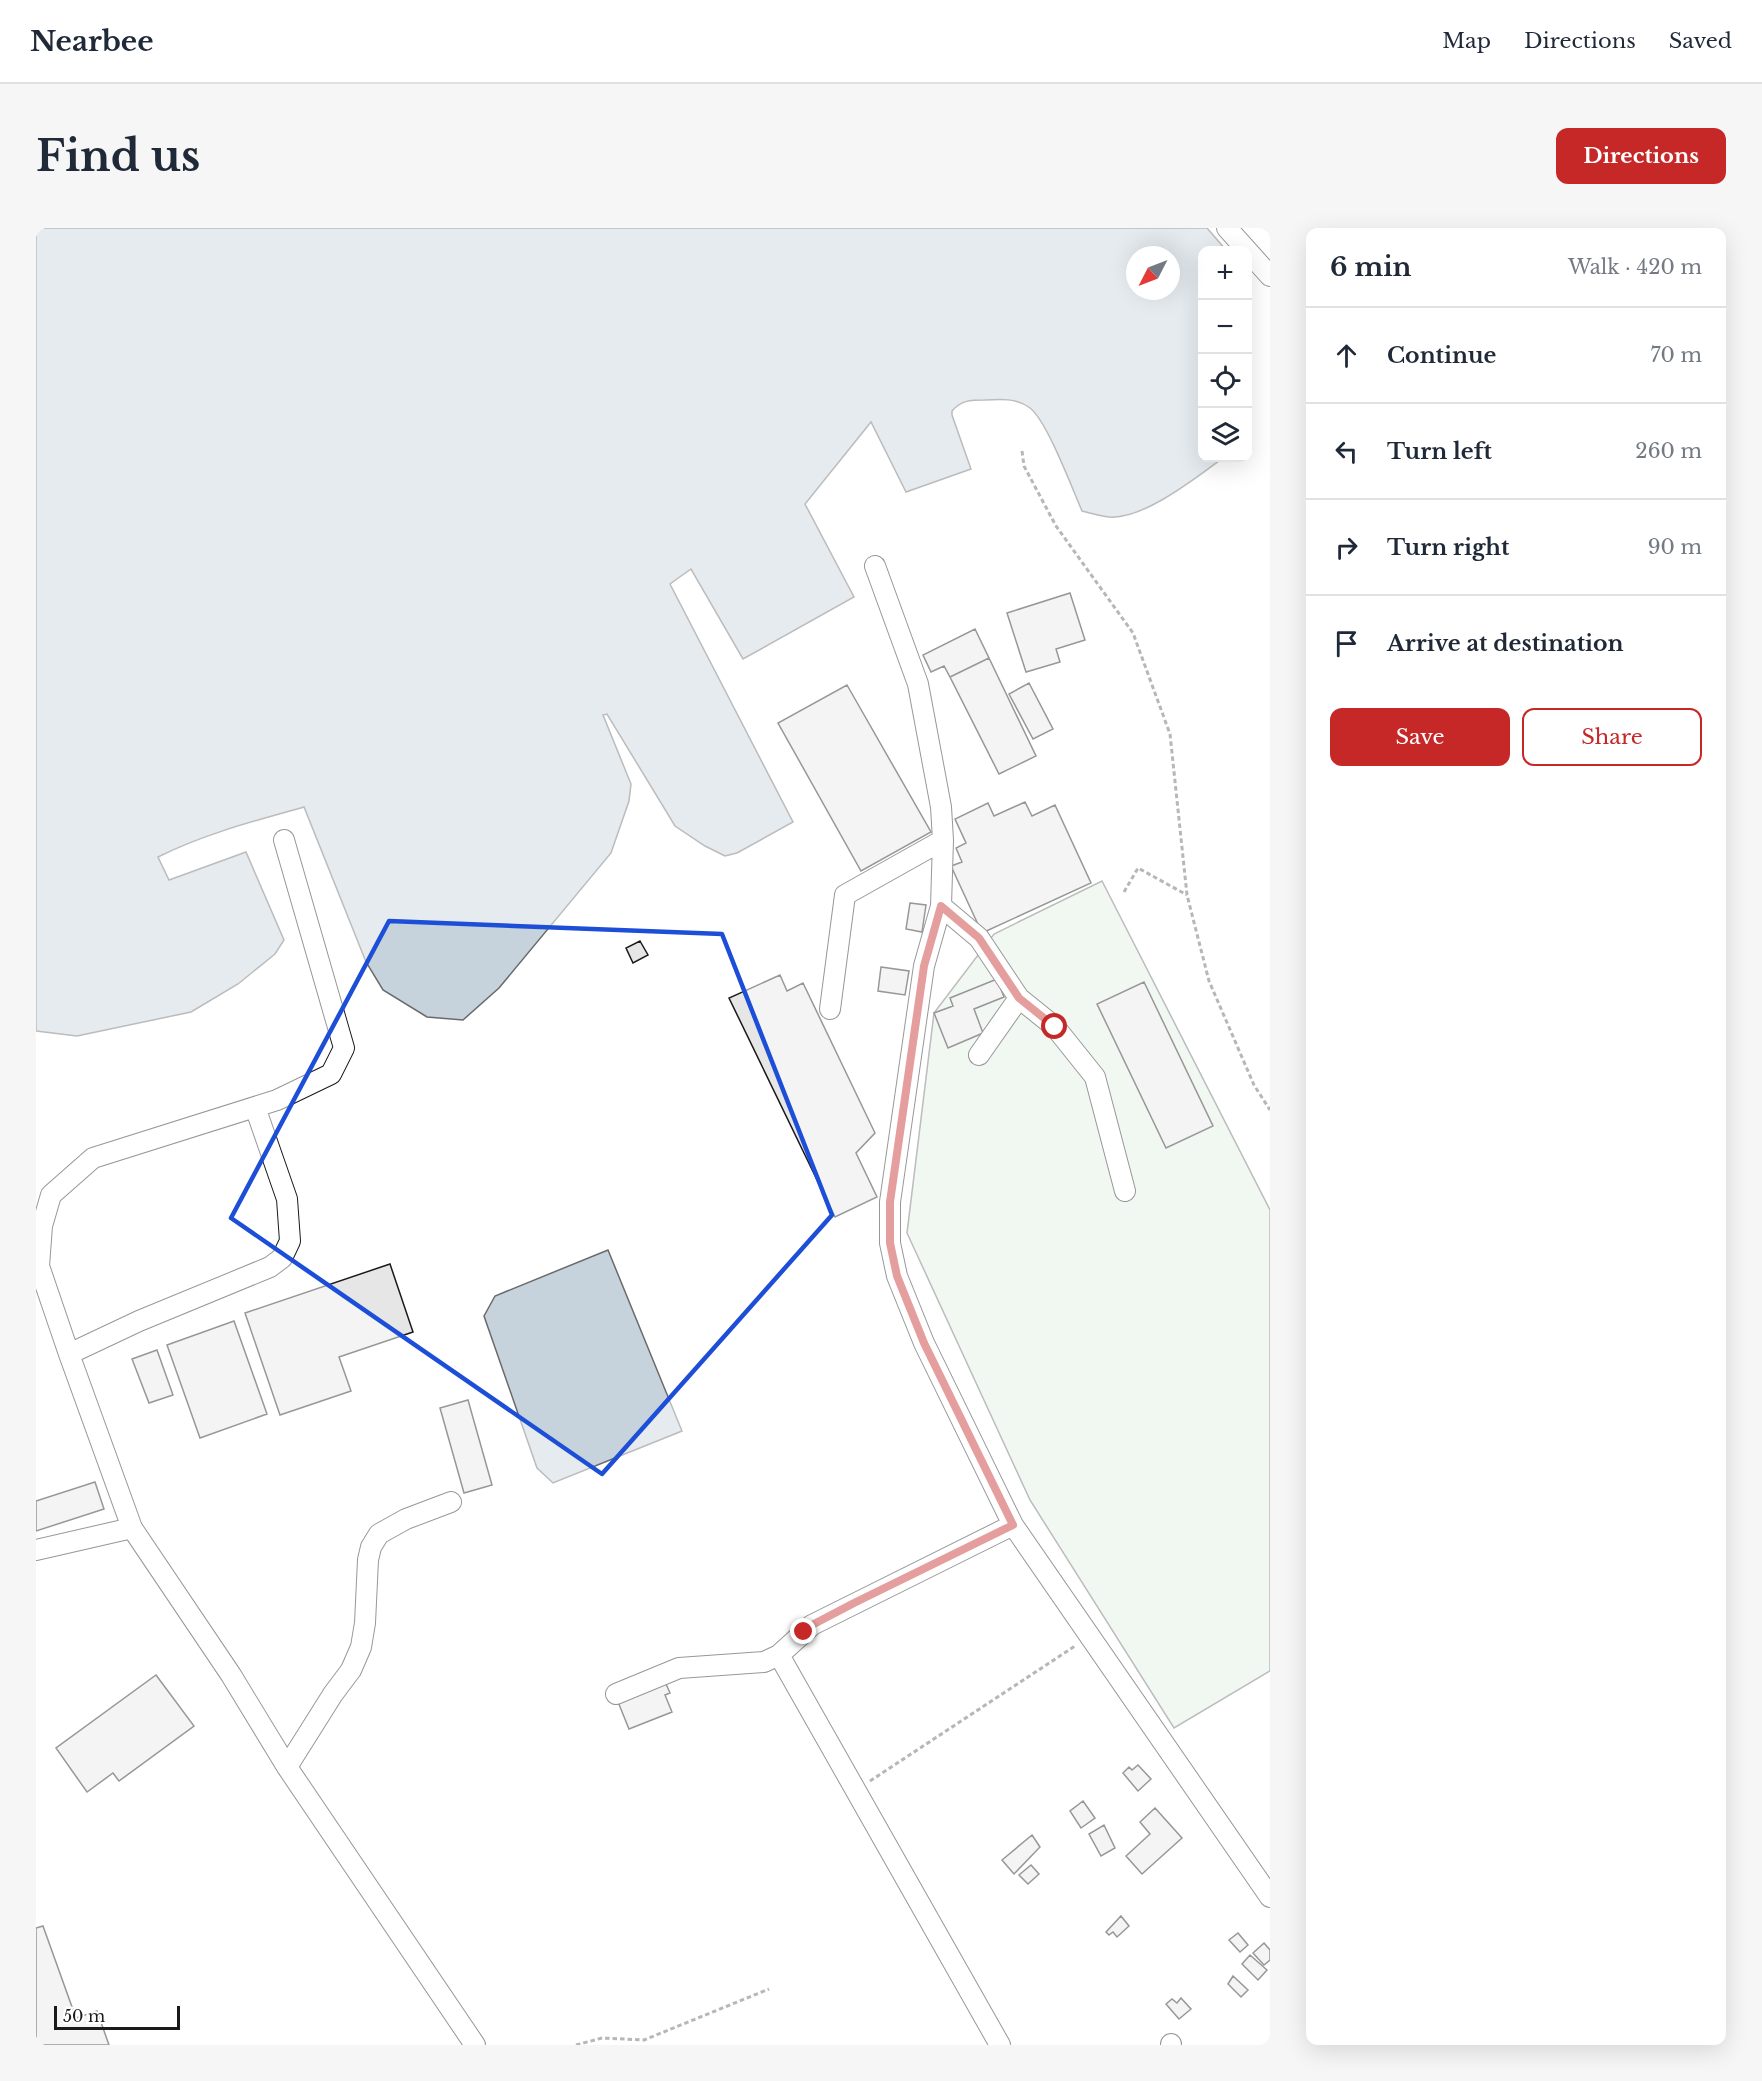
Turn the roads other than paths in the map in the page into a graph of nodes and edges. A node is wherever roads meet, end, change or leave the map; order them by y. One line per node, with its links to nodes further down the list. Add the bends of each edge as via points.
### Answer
1 (1227, 228): 2 (street)
2 (1270, 276)
3 (875, 566): 5 (street, via 918,684 941,807)
4 (284, 840): 10 (street, via 344,1048 331,1074)
5 (943, 840): 6 (street); 8 (street, via 845,895)
6 (941, 906): 7 (street, via 979,938); 15 (street, via 924,966 890,1202 890,1243 897,1276 924,1343)
7 (1019, 998): 9 (street); 11 (street, via 1055,1027 1095,1077)
8 (830, 1009)
9 (979, 1055)
10 (255, 1107): 12 (street, via 93,1158 51,1195 42,1226 39,1266); 13 (street, via 286,1199 290,1241 282,1258 270,1267)
11 (1125, 1191)
12 (43, 1300): 13 (street)
13 (69, 1354): 16 (street)
14 (451, 1502): 20 (street, via 379,1534 368,1560 361,1647 351,1670)
15 (1013, 1525): 18 (street, via 812,1625); 21 (street)
16 (132, 1528): 17 (street); 20 (street, via 231,1675)
17 (36, 1550)
18 (779, 1655): 19 (street, via 764,1662 679,1668); 23 (street)
19 (616, 1694)
20 (287, 1767): 22 (street)
21 (1270, 1897)
22 (474, 2045)
23 (1000, 2045)

